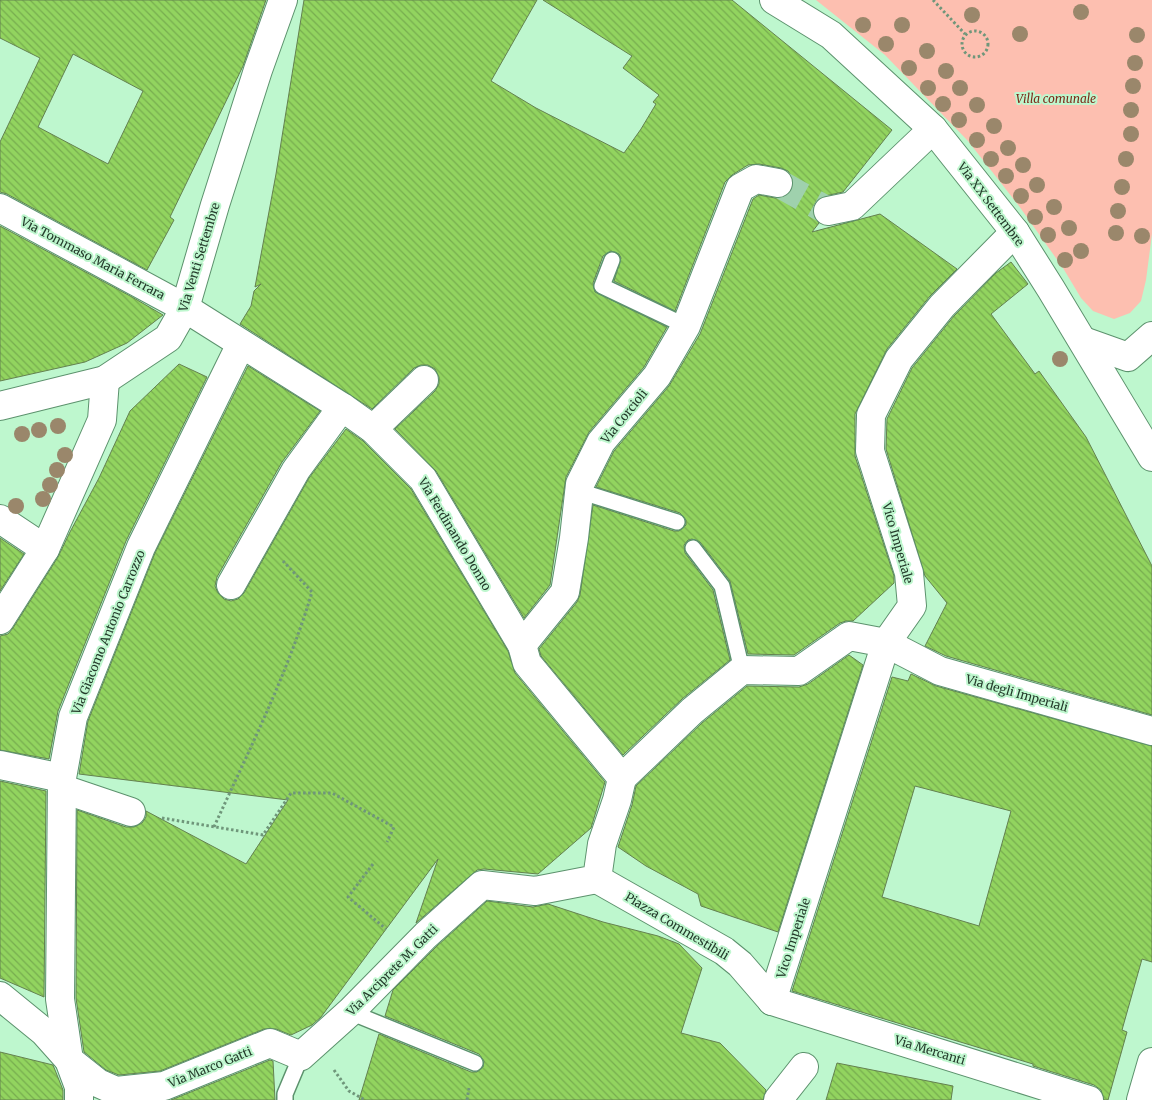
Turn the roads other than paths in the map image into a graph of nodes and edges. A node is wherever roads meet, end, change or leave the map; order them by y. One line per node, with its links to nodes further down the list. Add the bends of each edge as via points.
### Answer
1 (283, 0): 9 (street, Via Venti Settembre, via 215,204)
2 (774, 0): 3 (street, Via XX Settembre, via 831,35)
3 (933, 129): 6 (street, via 852,206); 7 (street, Via XX Settembre)
4 (778, 183): 10 (street, Via Corcioli, via 756,179 740,188)
5 (0, 208): 9 (street, Via Tommaso Maria Ferrara)
6 (828, 210)
7 (1015, 232): 12 (street, Via XX Settembre); 27 (street, Vico Imperiale, via 942,306 900,359 871,415 870,451 909,574 912,606)
8 (612, 260): 10 (lane, via 602,286)
9 (185, 308): 13 (street, Via Ferdinando Donno); 14 (street, Via Venti Settembre, via 168,338)
10 (686, 326): 20 (street, Via Corcioli, via 657,376 601,442)
11 (1152, 336): 12 (street, via 1128,357)
12 (1083, 341): 19 (street, Via XX Settembre)
13 (241, 344): 17 (street, Via Ferdinando Donno); 33 (street, Via Giacomo Antonio Carrozzo, via 141,547 74,717)
14 (105, 380): 16 (street, Via Venti Settembre); 24 (street, via 102,420)
15 (424, 380): 18 (street)
16 (0, 406)
17 (342, 407): 18 (street, Via Ferdinando Donno); 25 (street, via 296,470)
18 (374, 429): 28 (street, Via Ferdinando Donno, via 423,479)
19 (1152, 452)
20 (579, 491): 22 (lane); 28 (street, Via Corcioli, via 565,592)
21 (0, 519): 24 (street)
22 (677, 522)
23 (693, 548): 29 (lane, via 722,586)
24 (45, 549): 26 (street)
25 (231, 585)
26 (0, 620)
27 (886, 643): 29 (street, Via degli Imperiali, via 849,636 799,671); 30 (street, Via degli Imperiali, via 940,671); 37 (street, Vico Imperiale)
28 (522, 645): 32 (street, Via Ferdinando Donno, via 527,663)
29 (742, 670): 32 (street, via 692,711)
30 (1152, 731)
31 (0, 765): 33 (street)
32 (622, 778): 35 (street, via 602,844)
33 (62, 784): 34 (street); 40 (street, Via Giacomo Antonio Carrozzo, via 60,999)
34 (131, 812)
35 (597, 879): 37 (street, Piazza Commestibili, via 724,951 740,964); 38 (street, Via Arciprete M. Gatti, via 535,892 482,885)
36 (0, 996): 40 (street, Via Marco Gatti, via 44,1032)
37 (772, 1001): 47 (street, Via Mercanti)
38 (350, 1012): 39 (street, Via Arciprete M. Gatti); 42 (lane)
39 (308, 1049): 40 (street, Via Marco Gatti, via 270,1043 164,1086 116,1091 98,1083); 45 (lane)
40 (69, 1060): 44 (street, via 79,1087)
41 (1152, 1062): 48 (street)
42 (475, 1063)
43 (804, 1067): 46 (street)
44 (79, 1100)
45 (286, 1100)
46 (778, 1100)
47 (1089, 1100)
48 (1141, 1100)

